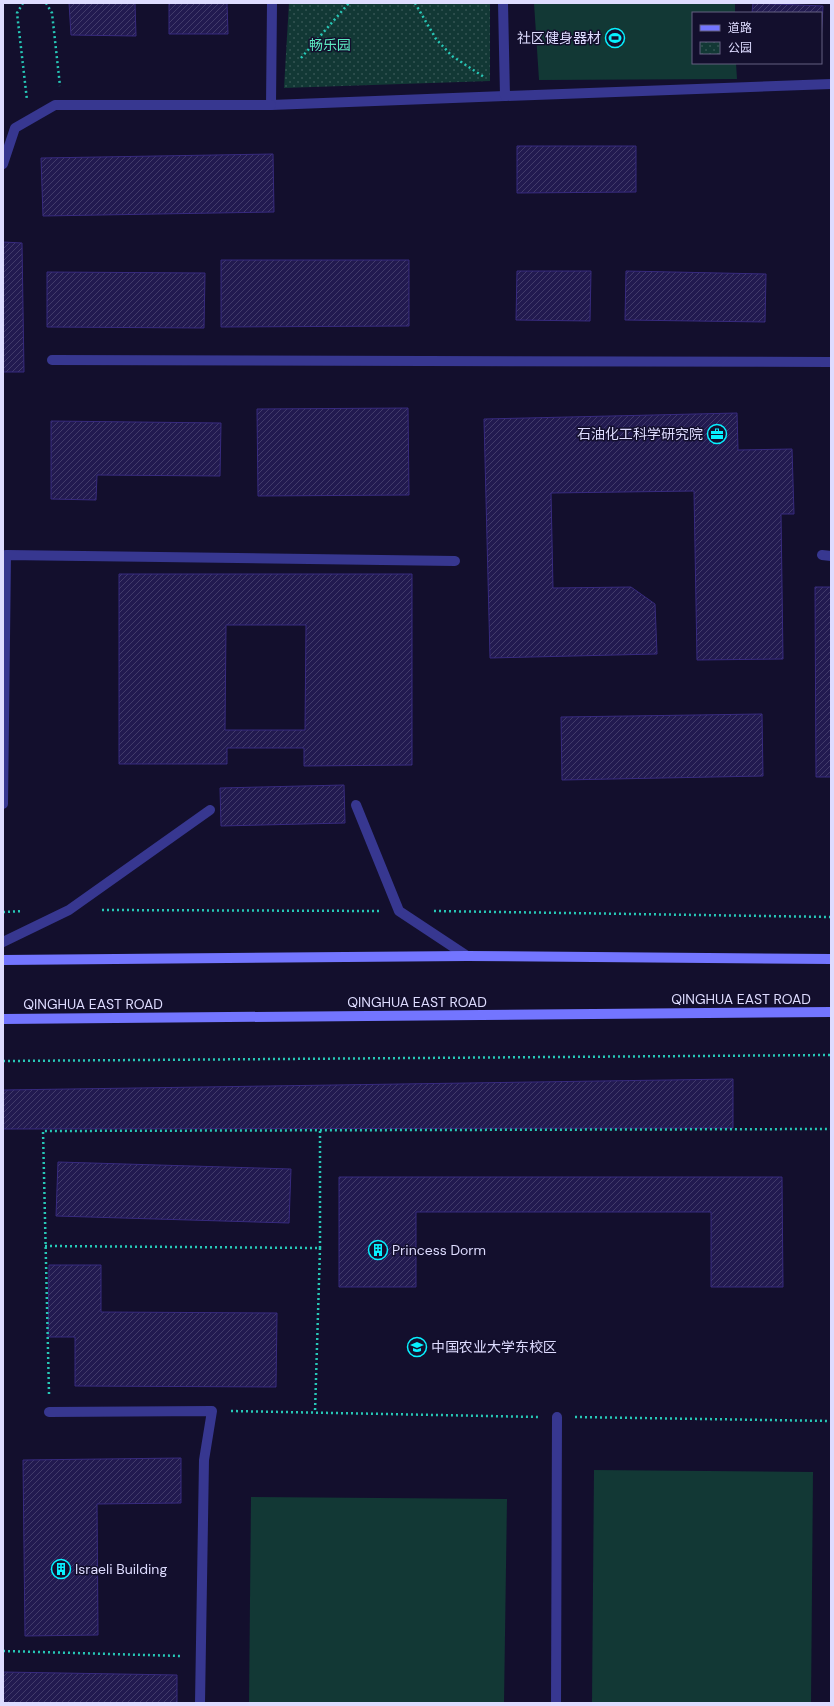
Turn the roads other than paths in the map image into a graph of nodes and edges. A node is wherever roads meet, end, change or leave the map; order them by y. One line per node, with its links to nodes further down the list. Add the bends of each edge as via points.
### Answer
1 (272, 3): 5 (street)
2 (503, 3): 4 (street)
3 (831, 84): 4 (street)
4 (505, 96): 5 (street)
5 (271, 105): 6 (street, via 55,105 15,128)
6 (3, 164)
7 (52, 360): 8 (street)
8 (831, 362)
9 (455, 561): 10 (street, via 6,555)
10 (3, 804)
11 (356, 805): 14 (street, via 399,911)
12 (210, 810): 13 (street, via 69,910)
13 (3, 942)
14 (467, 956): 15 (main road); 16 (main road)
15 (831, 959)
16 (3, 960)
17 (831, 1012): 18 (main road, QINGHUA EAST ROAD)
18 (3, 1019)
19 (49, 1412): 21 (street, via 212,1411 204,1460)
20 (557, 1417): 22 (street)
21 (200, 1703)
22 (556, 1703)

